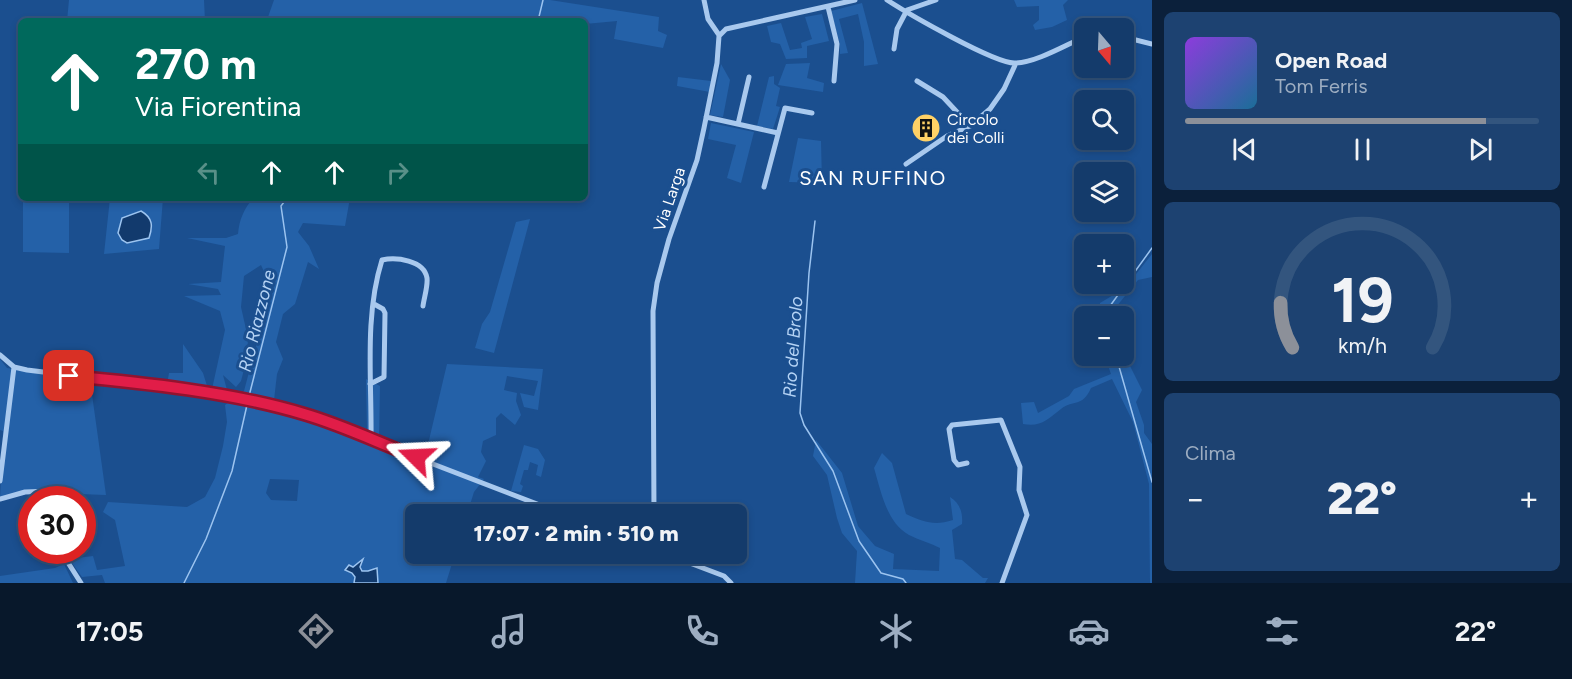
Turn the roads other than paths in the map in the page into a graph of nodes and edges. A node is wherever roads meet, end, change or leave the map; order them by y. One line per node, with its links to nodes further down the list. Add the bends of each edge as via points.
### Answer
1 (704, 0): 7 (street, via 708,19)
2 (855, 0): 5 (street)
3 (887, 0): 6 (street)
4 (936, 0): 6 (street)
5 (828, 7): 7 (street, via 726,29); 14 (street, via 837,44)
6 (906, 13): 11 (street, via 897,29); 12 (street, via 997,58)
7 (719, 34): 17 (street, Via Larga)
8 (1134, 40): 10 (street)
9 (1074, 41): 12 (street)
10 (1152, 44)
11 (894, 49)
12 (1016, 63): 19 (street, via 990,109)
13 (749, 78): 18 (street)
14 (834, 81)
15 (917, 81): 19 (street, via 943,97)
16 (812, 113): 20 (street, via 785,108)
17 (706, 117): 18 (street); 34 (street, Via Larga, via 697,160 666,250 653,311)
18 (738, 124): 20 (street)
19 (970, 126): 21 (street, via 946,136)
20 (778, 133): 22 (street)
21 (906, 164)
22 (764, 187)
23 (374, 304): 24 (street, via 382,260 390,259 411,261 424,271 427,278); 27 (street); 27 (street, via 384,313 384,377)
24 (423, 306)
25 (0, 355): 26 (street)
26 (14, 367): 28 (street, via 258,403 303,414); 30 (street)
27 (370, 384): 28 (street)
28 (371, 440): 33 (street)
29 (967, 463): 39 (street, via 958,465 954,460 952,425 1001,420 1020,468 1019,490 1027,515)
30 (0, 480)
31 (18, 494): 32 (street)
32 (0, 499)
33 (537, 504)
34 (654, 504)
35 (69, 564): 37 (street)
36 (693, 564): 38 (street)
37 (81, 583)
38 (731, 583)
39 (1002, 583)

